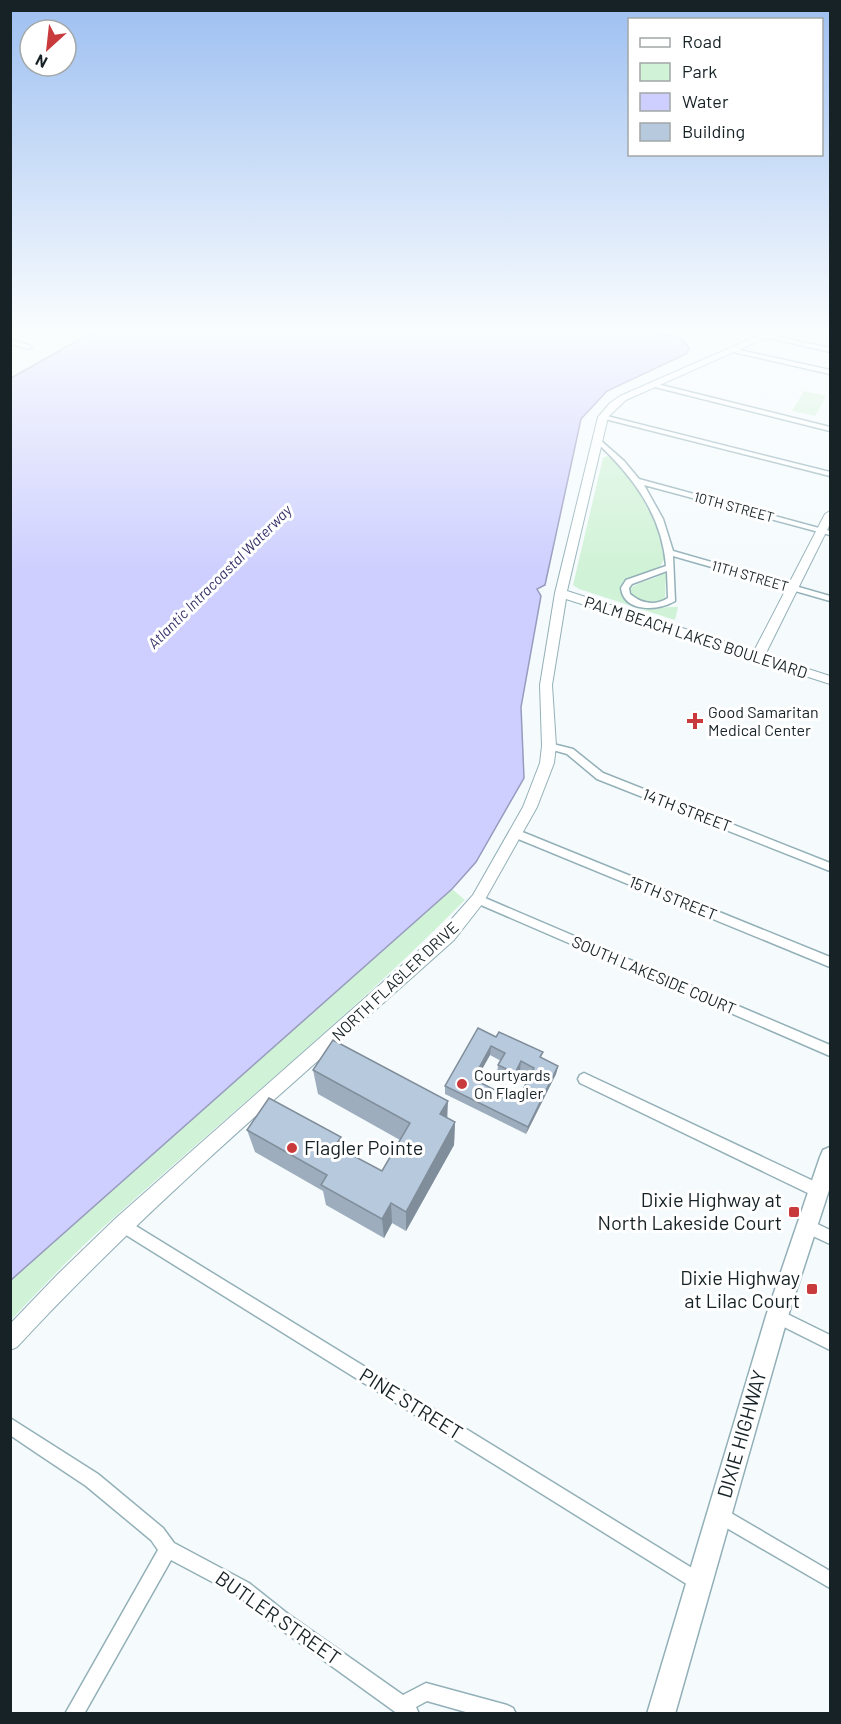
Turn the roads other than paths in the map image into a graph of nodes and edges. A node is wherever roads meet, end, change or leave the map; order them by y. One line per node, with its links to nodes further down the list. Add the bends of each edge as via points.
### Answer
1 (610, 409): 3 (street)
2 (752, 409): 4 (street)
3 (603, 417): 5 (street, NORTH FLAGLER DRIVE); 6 (street)
4 (831, 429)
5 (597, 440): 7 (street); 13 (street, NORTH FLAGLER DRIVE)
6 (831, 474)
7 (637, 481): 9 (street, 10TH STREET); 10 (street, via 660,521)
8 (831, 514): 9 (street)
9 (826, 532): 12 (street)
10 (669, 552): 11 (street); 12 (street, 11TH STREET)
11 (670, 567): 11 (street, via 629,582 626,595 642,605 666,603 672,599)
12 (792, 588): 14 (street, 11TH STREET); 15 (street)
13 (561, 593): 15 (street, PALM BEACH LAKES BOULEVARD); 17 (street, NORTH FLAGLER DRIVE, via 546,685)
14 (831, 599)
15 (758, 656): 16 (street, PALM BEACH LAKES BOULEVARD)
16 (831, 680)
17 (549, 746): 18 (street, NORTH FLAGLER DRIVE, via 540,786); 19 (street, 14TH STREET, via 570,750 600,776)
18 (516, 833): 20 (street, NORTH FLAGLER DRIVE); 21 (street, 15TH STREET)
19 (831, 867)
20 (478, 899): 22 (street, SOUTH LAKESIDE COURT); 26 (street, NORTH FLAGLER DRIVE, via 448,935)
21 (831, 962)
22 (831, 1051)
23 (584, 1079): 25 (street)
24 (831, 1157): 25 (main road, DIXIE HIGHWAY)
25 (819, 1191): 27 (main road, DIXIE HIGHWAY)
26 (123, 1225): 30 (street, NORTH FLAGLER DRIVE); 36 (street, PINE STREET)
27 (807, 1226): 28 (street); 29 (main road, DIXIE HIGHWAY)
28 (831, 1237)
29 (777, 1316): 31 (street); 33 (main road, DIXIE HIGHWAY)
30 (10, 1340)
31 (831, 1343)
32 (10, 1425): 34 (street, BUTLER STREET, via 92,1480 157,1534)
33 (719, 1514): 35 (street); 36 (main road, DIXIE HIGHWAY)
34 (168, 1549): 37 (street, BUTLER STREET, via 243,1590); 38 (street)
35 (831, 1580)
36 (699, 1582): 40 (main road, DIXIE HIGHWAY)
37 (403, 1710): 39 (street, BUTLER STREET, via 426,1692)
38 (74, 1713)
39 (507, 1713)
40 (661, 1713)

